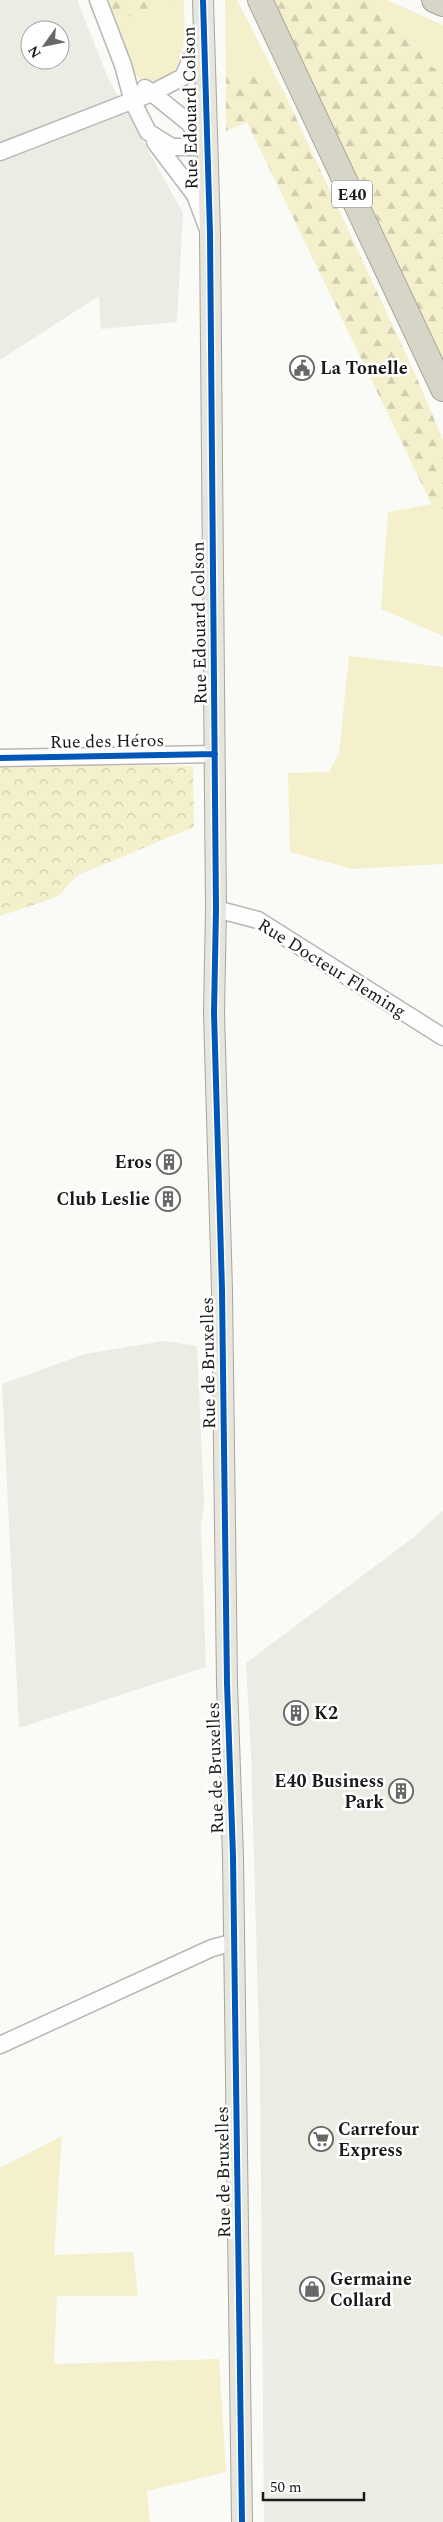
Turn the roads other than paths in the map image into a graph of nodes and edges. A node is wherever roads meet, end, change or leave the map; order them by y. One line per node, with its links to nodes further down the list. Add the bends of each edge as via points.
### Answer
1 (98, 0): 7 (street)
2 (203, 0): 6 (main road, Rue Edouard Colson)
3 (260, 0): 14 (highway, E40)
4 (434, 0): 5 (highway)
5 (443, 4)
6 (203, 32): 8 (street, via 183,77); 11 (main road, Rue Edouard Colson)
7 (123, 64): 8 (street, via 137,82); 9 (street)
8 (152, 93): 9 (street); 11 (street, via 189,123)
9 (133, 102): 10 (street); 12 (street)
10 (148, 132): 11 (street, via 172,147); 13 (street, via 195,195)
11 (206, 147): 13 (main road, Rue Edouard Colson)
12 (0, 152)
13 (209, 225): 15 (main road, Rue Edouard Colson)
14 (443, 389)
15 (216, 754): 16 (street, Rue des Héros); 17 (main road, Rue Edouard Colson)
16 (0, 758)
17 (216, 909): 18 (main road, Rue Edouard Colson); 19 (street, Rue Docteur Fleming, via 258,920)
18 (214, 1013): 20 (main road, Rue de Bruxelles, via 223,1310 226,1683)
19 (443, 1037)
20 (235, 1942): 21 (street, via 212,1948); 22 (main road, Rue de Bruxelles)
21 (0, 2045)
22 (242, 2522)

